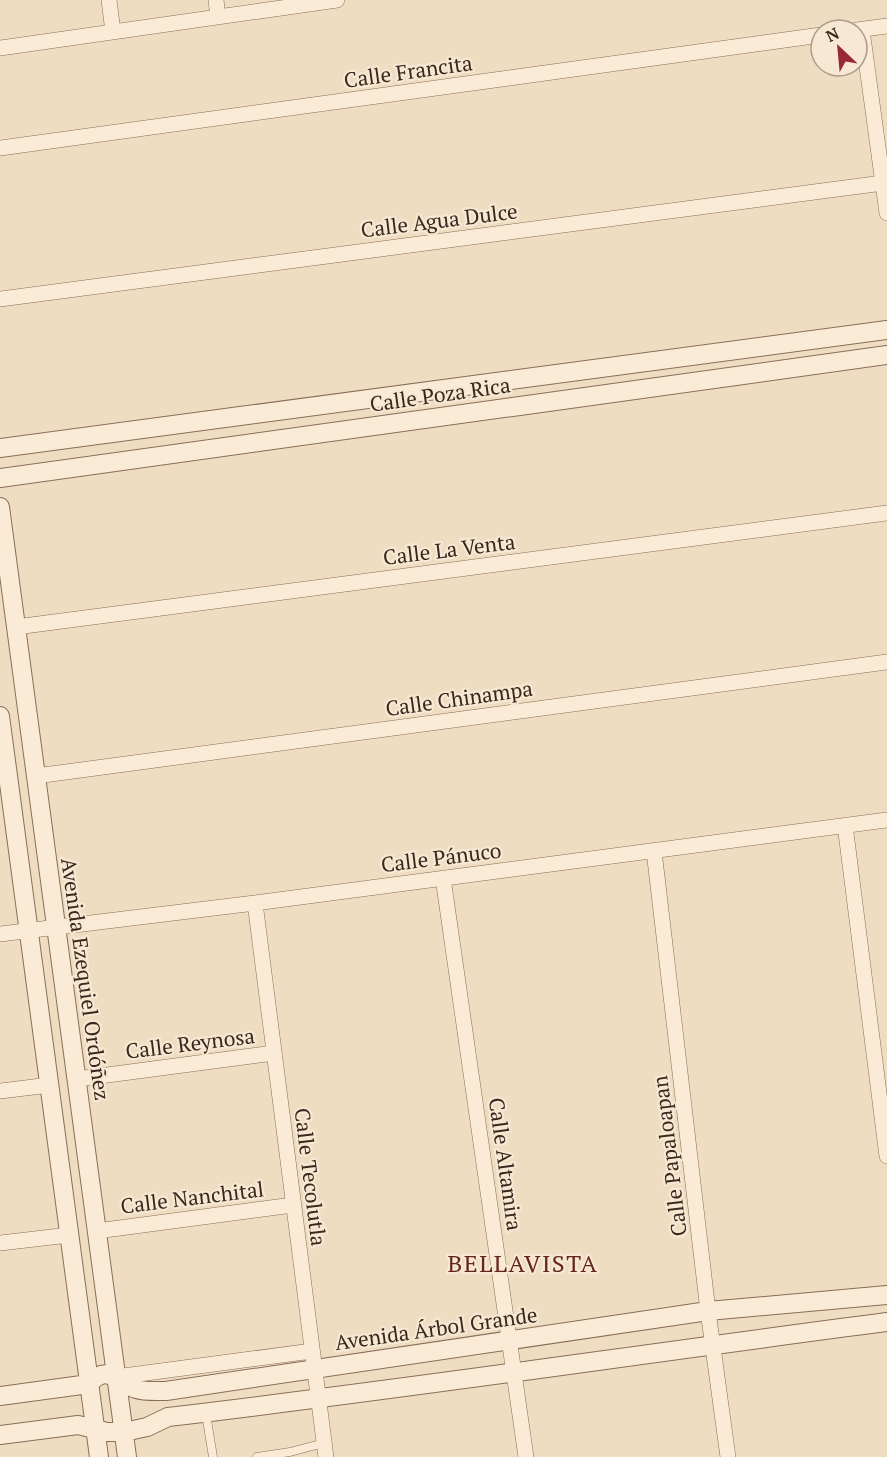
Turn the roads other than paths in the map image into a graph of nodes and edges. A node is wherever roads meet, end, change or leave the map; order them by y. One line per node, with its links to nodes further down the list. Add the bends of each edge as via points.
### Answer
1 (109, 0): 7 (street)
2 (216, 0): 4 (street)
3 (337, 0): 4 (street)
4 (218, 17): 7 (street)
5 (887, 26): 6 (street)
6 (869, 29)
7 (113, 32): 9 (street)
8 (809, 37): 11 (street, Calle Francita)
9 (0, 48)
10 (867, 78): 12 (street)
11 (0, 148)
12 (883, 183): 13 (street); 14 (street, Calle Agua Dulce)
13 (887, 213)
14 (0, 299)
15 (887, 330): 17 (street, Calle Poza Rica)
16 (887, 355): 19 (street, Calle Poza Rica)
17 (463, 387): 18 (street, Calle Poza Rica); 19 (street, via 468,400)
18 (410, 394): 20 (street, via 405,408); 21 (street, Calle Poza Rica)
19 (465, 414): 20 (street, Calle Poza Rica)
20 (410, 422): 22 (street, Calle Poza Rica)
21 (0, 448)
22 (0, 478)
23 (0, 507): 25 (street, Avenida Ezequiel Ordóñez)
24 (887, 513): 25 (street, Calle La Venta)
25 (16, 627): 28 (street, Avenida Ezequiel Ordóñez)
26 (887, 662): 28 (street, Calle Chinampa)
27 (0, 716): 29 (street)
28 (36, 777): 35 (street, Avenida Ezequiel Ordóñez)
29 (4, 782): 36 (street)
30 (887, 820): 31 (street, Calle Pánuco)
31 (845, 825): 32 (street, Calle Pánuco); 42 (street)
32 (654, 850): 33 (street, Calle Pánuco); 48 (street, Calle Papaloapan)
33 (443, 878): 34 (street, Calle Pánuco); 50 (street, Calle Altamira)
34 (255, 903): 35 (street, Calle Pánuco); 38 (street, Calle Tecolutla)
35 (56, 926): 36 (street, Calle Pánuco); 39 (street, Avenida Ezequiel Ordóñez)
36 (28, 930): 37 (street, Calle Pánuco); 40 (street)
37 (0, 934)
38 (274, 1053): 39 (street, Calle Reynosa); 43 (street, Calle Tecolutla)
39 (76, 1079): 44 (street, Avenida Ezequiel Ordóñez)
40 (50, 1085): 41 (street); 45 (street)
41 (0, 1091)
42 (887, 1156)
43 (293, 1205): 44 (street, Calle Nanchital); 52 (street, Calle Tecolutla)
44 (97, 1231): 54 (street, Avenida Ezequiel Ordóñez)
45 (69, 1234): 46 (street); 55 (street)
46 (0, 1244)
47 (887, 1295): 48 (street, Avenida Árbol Grande)
48 (708, 1311): 50 (street, Avenida Árbol Grande); 51 (street, Calle Papaloapan)
49 (887, 1322): 51 (street)
50 (509, 1340): 52 (street, Avenida Árbol Grande); 53 (street, Calle Altamira)
51 (712, 1345): 53 (street); 69 (street, Calle Papaloapan)
52 (313, 1360): 54 (street, Avenida Árbol Grande, via 151,1392 136,1389); 57 (street, Calle Tecolutla)
53 (514, 1374): 57 (street); 68 (street, Calle Altamira)
54 (116, 1377): 55 (street, via 95,1376); 60 (street, Avenida Ezequiel Ordóñez)
55 (89, 1384): 56 (street); 59 (street)
56 (0, 1396)
57 (318, 1399): 58 (street); 62 (street, Calle Tecolutla)
58 (205, 1412): 60 (street, via 168,1417); 66 (lane)
59 (95, 1429): 60 (street); 61 (street, via 78,1425); 64 (street)
60 (124, 1432): 65 (street, Avenida Ezequiel Ordóñez)
61 (0, 1435)
62 (325, 1450): 63 (lane)
63 (291, 1454): 67 (lane)
64 (99, 1457)
65 (127, 1457)
66 (213, 1457)
67 (257, 1457)
68 (526, 1457)
69 (728, 1457)

